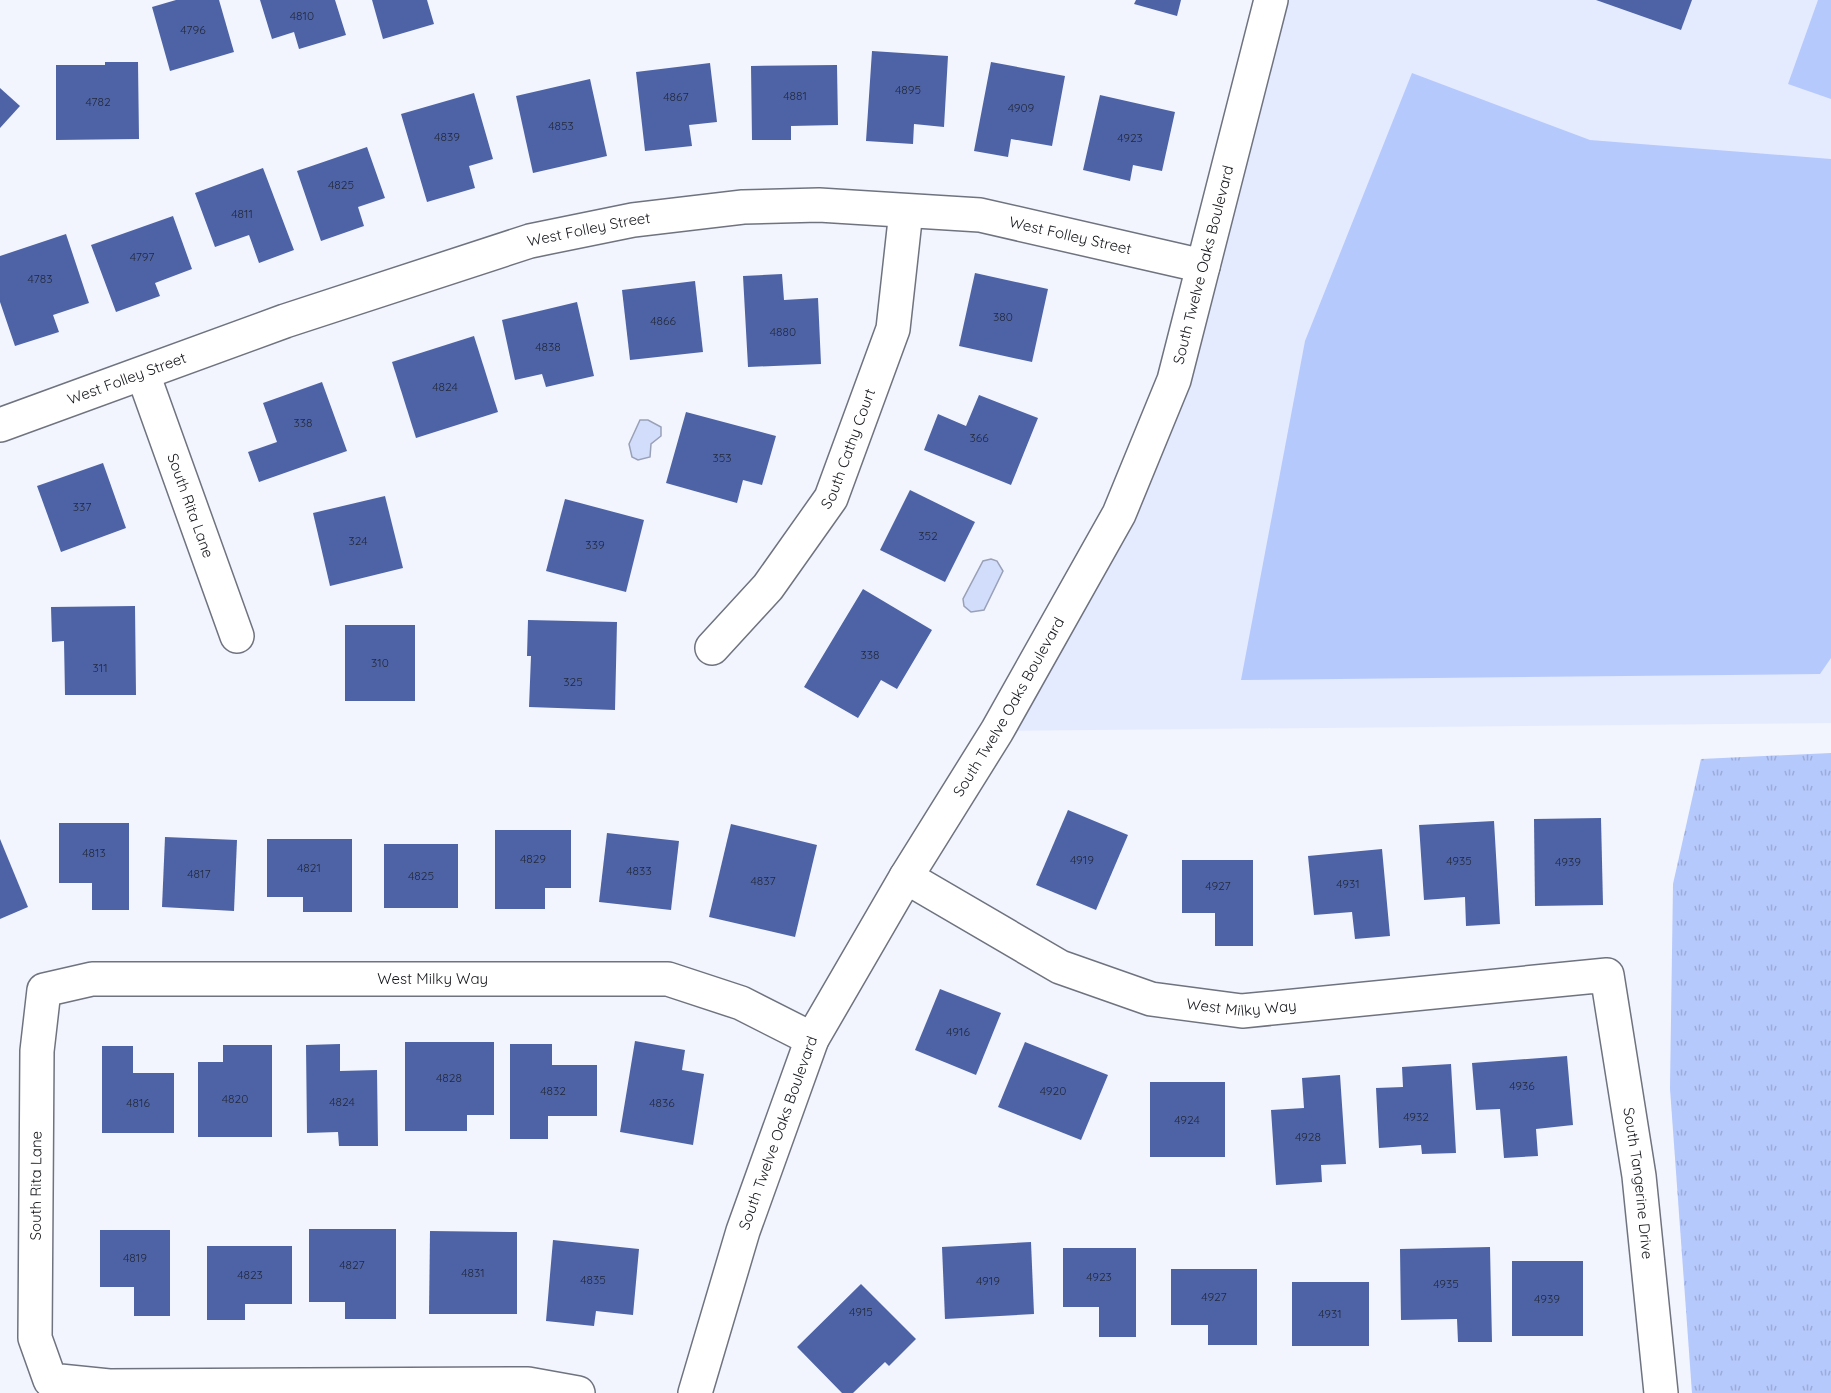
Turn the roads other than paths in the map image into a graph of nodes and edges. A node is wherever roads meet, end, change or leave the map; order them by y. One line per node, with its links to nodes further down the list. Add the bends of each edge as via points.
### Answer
1 (1272, 0): 3 (street, South Twelve Oaks Boulevard)
2 (906, 211): 3 (street, West Folley Street, via 980,215); 4 (street, West Folley Street, via 819,205 743,207 633,220 530,241 285,321); 7 (street, South Cathy Court, via 893,329 831,498 768,587)
3 (1203, 266): 8 (street, South Twelve Oaks Boulevard, via 1174,380 1119,514 997,730)
4 (143, 374): 5 (street, West Folley Street); 6 (street, South Rita Lane)
5 (0, 425)
6 (237, 636)
7 (712, 648)
8 (906, 877): 9 (street, West Milky Way, via 1060,967 1151,999 1242,1011); 11 (street, South Twelve Oaks Boulevard)
9 (1606, 975): 14 (street, South Tangerine Drive, via 1639,1176)
10 (44, 990): 11 (street, West Milky Way, via 92,979 668,979 741,1003); 12 (street, South Rita Lane, via 37,1051 35,1338 50,1380 110,1386 528,1384)
11 (812, 1039): 13 (street, South Twelve Oaks Boulevard, via 743,1231)
12 (578, 1393)
13 (695, 1393)
14 (1661, 1393)

